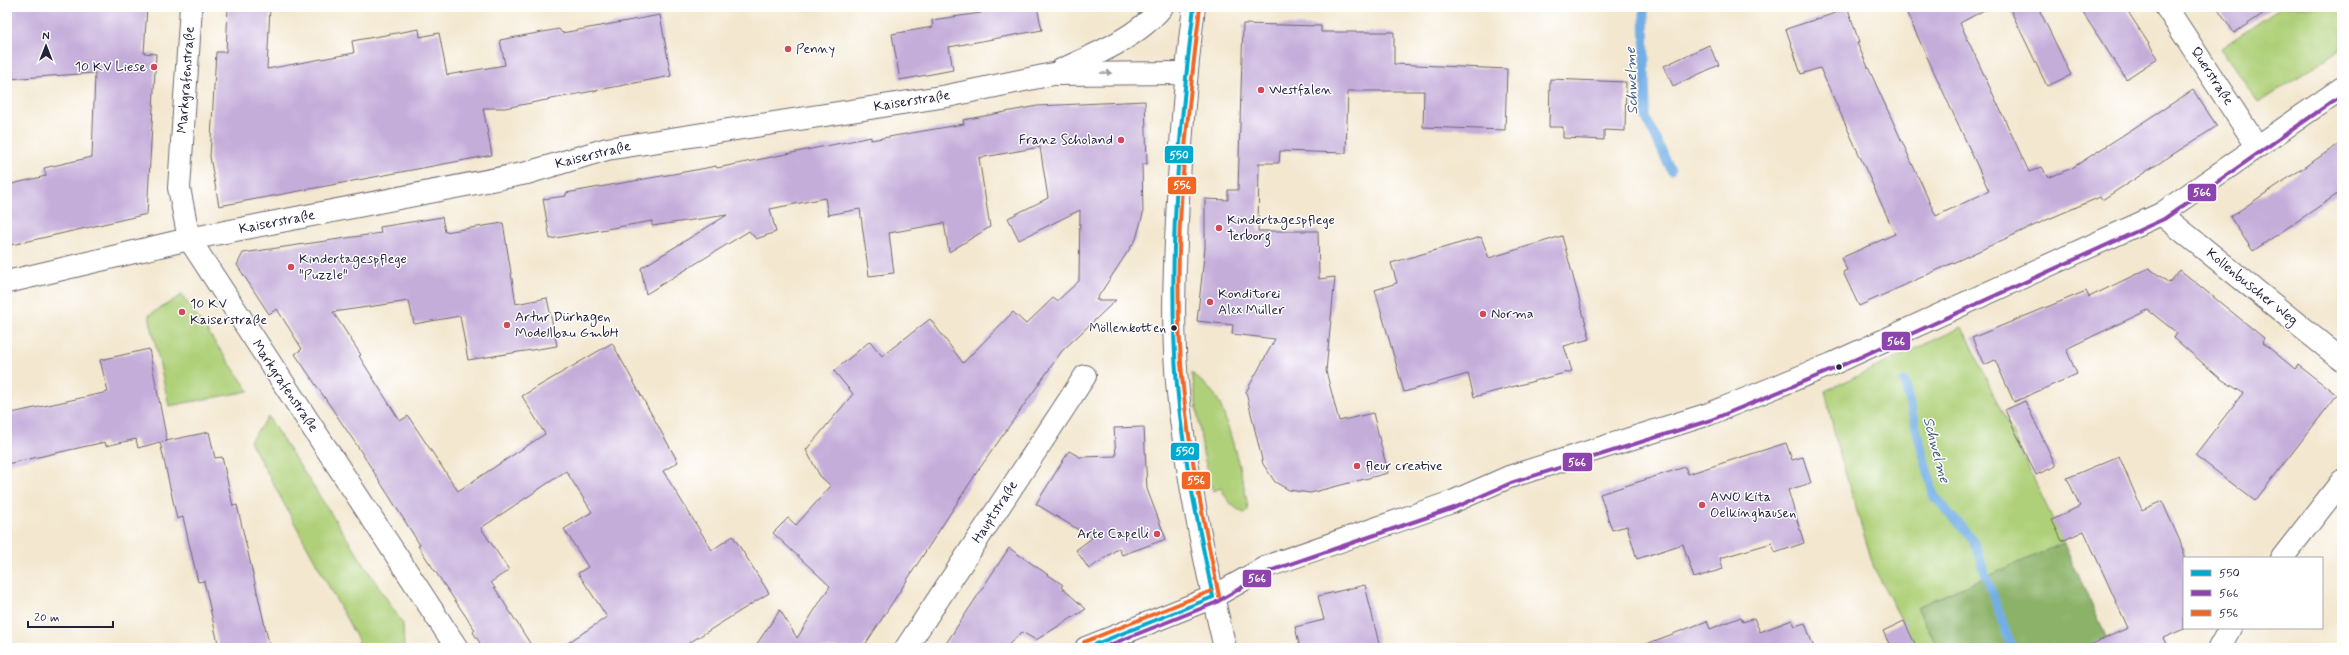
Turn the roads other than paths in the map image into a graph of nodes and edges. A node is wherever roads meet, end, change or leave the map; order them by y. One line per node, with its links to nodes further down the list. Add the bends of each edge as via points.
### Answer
1 (190, 7): 10 (street, Markgrafenstraße, via 179,188)
2 (1162, 7): 6 (street, via 1134,31 1096,54)
3 (1194, 7): 5 (street)
4 (2166, 7): 8 (street, Querstraße)
5 (1186, 73): 6 (street, Kaiserstraße, one-way to 5); 16 (street, via 1174,299 1178,393 1195,512)
6 (1053, 74): 10 (street, Kaiserstraße, via 947,96 607,149 527,173)
7 (2342, 88): 8 (street)
8 (2257, 146): 9 (street)
9 (2161, 214): 12 (street, Kollenbuscher Weg); 16 (street, via 1832,364 1709,414 1509,477 1452,502 1268,566)
10 (189, 239): 11 (street, Kaiserstraße); 18 (street, Markgrafenstraße)
11 (7, 282)
12 (2342, 360)
13 (1085, 376): 19 (street, Hauptstraße)
14 (2342, 481): 15 (street)
15 (2283, 557)
16 (1213, 596): 20 (street); 21 (street)
17 (2229, 629): 22 (street)
18 (457, 648)
19 (906, 648)
20 (1086, 648)
21 (1225, 648)
22 (2219, 648)

